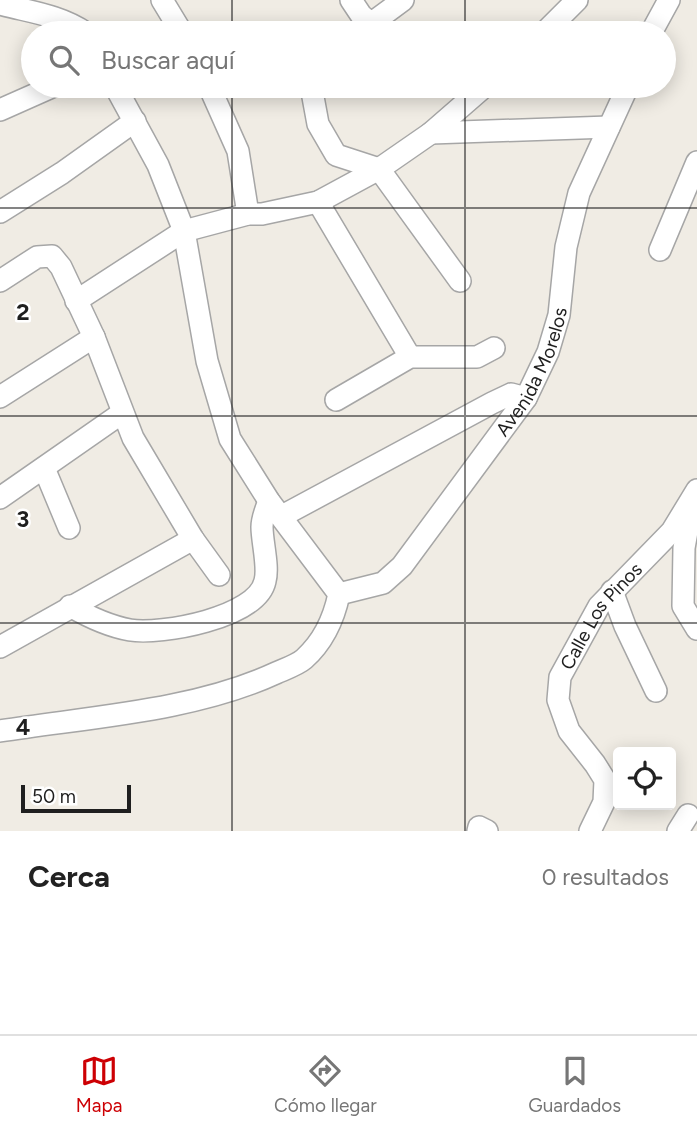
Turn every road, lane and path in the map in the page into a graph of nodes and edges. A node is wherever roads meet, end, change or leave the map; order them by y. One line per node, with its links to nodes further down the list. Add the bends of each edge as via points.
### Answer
1 (162, 0): 8 (street)
2 (351, 0): 3 (street, via 368,21)
3 (403, 0)
4 (577, 0): 9 (street)
5 (669, 0): 10 (street)
6 (0, 4): 7 (street)
7 (67, 21)
8 (175, 21)
9 (556, 21)
10 (658, 21)
11 (0, 92): 18 (street)
12 (27, 98): 18 (street)
13 (122, 98): 20 (street)
14 (214, 98): 27 (street, via 238,151)
15 (313, 98): 24 (street, via 318,124 336,155)
16 (471, 98): 22 (street)
17 (623, 98): 21 (street, Avenida Morelos)
18 (23, 100): 19 (street)
19 (0, 110)
20 (135, 121): 26 (street); 28 (street)
21 (610, 127): 22 (street); 37 (street, Avenida Morelos, via 579,193 565,247 559,315)
22 (431, 133): 24 (street)
23 (697, 163): 29 (street)
24 (379, 169): 25 (street); 31 (street)
25 (318, 202): 27 (street); 35 (street)
26 (0, 212)
27 (248, 214): 28 (street)
28 (184, 232): 32 (street); 43 (street, via 207,361 230,439)
29 (660, 250)
30 (0, 281): 32 (street, via 37,257 52,256)
31 (460, 281)
32 (76, 301): 33 (street)
33 (94, 337): 36 (street); 39 (street)
34 (494, 348): 35 (street, via 477,356)
35 (410, 357): 38 (street)
36 (0, 397)
37 (526, 398): 43 (street, via 511,394); 48 (street, Avenida Morelos, via 402,566 383,583)
38 (336, 400)
39 (122, 413): 40 (street); 45 (street)
40 (44, 468): 42 (street); 44 (street)
41 (695, 495): 47 (street, Calle Los Pinos, via 672,531); 50 (street, via 684,548 683,606)
42 (0, 498)
43 (275, 508): 48 (street); 49 (street, via 262,523 265,581 256,597 237,611 189,626 132,630 93,619)
44 (69, 528)
45 (193, 539): 46 (street); 49 (street)
46 (219, 575)
47 (612, 591): 52 (street); 54 (street, Calle Los Pinos, via 560,677 558,700 569,732 605,780 604,802)
48 (339, 594): 53 (street, via 323,637 303,660 255,683 195,701)
49 (70, 606): 51 (street)
50 (697, 629)
51 (0, 647)
52 (656, 691)
53 (0, 731)
54 (590, 831)

